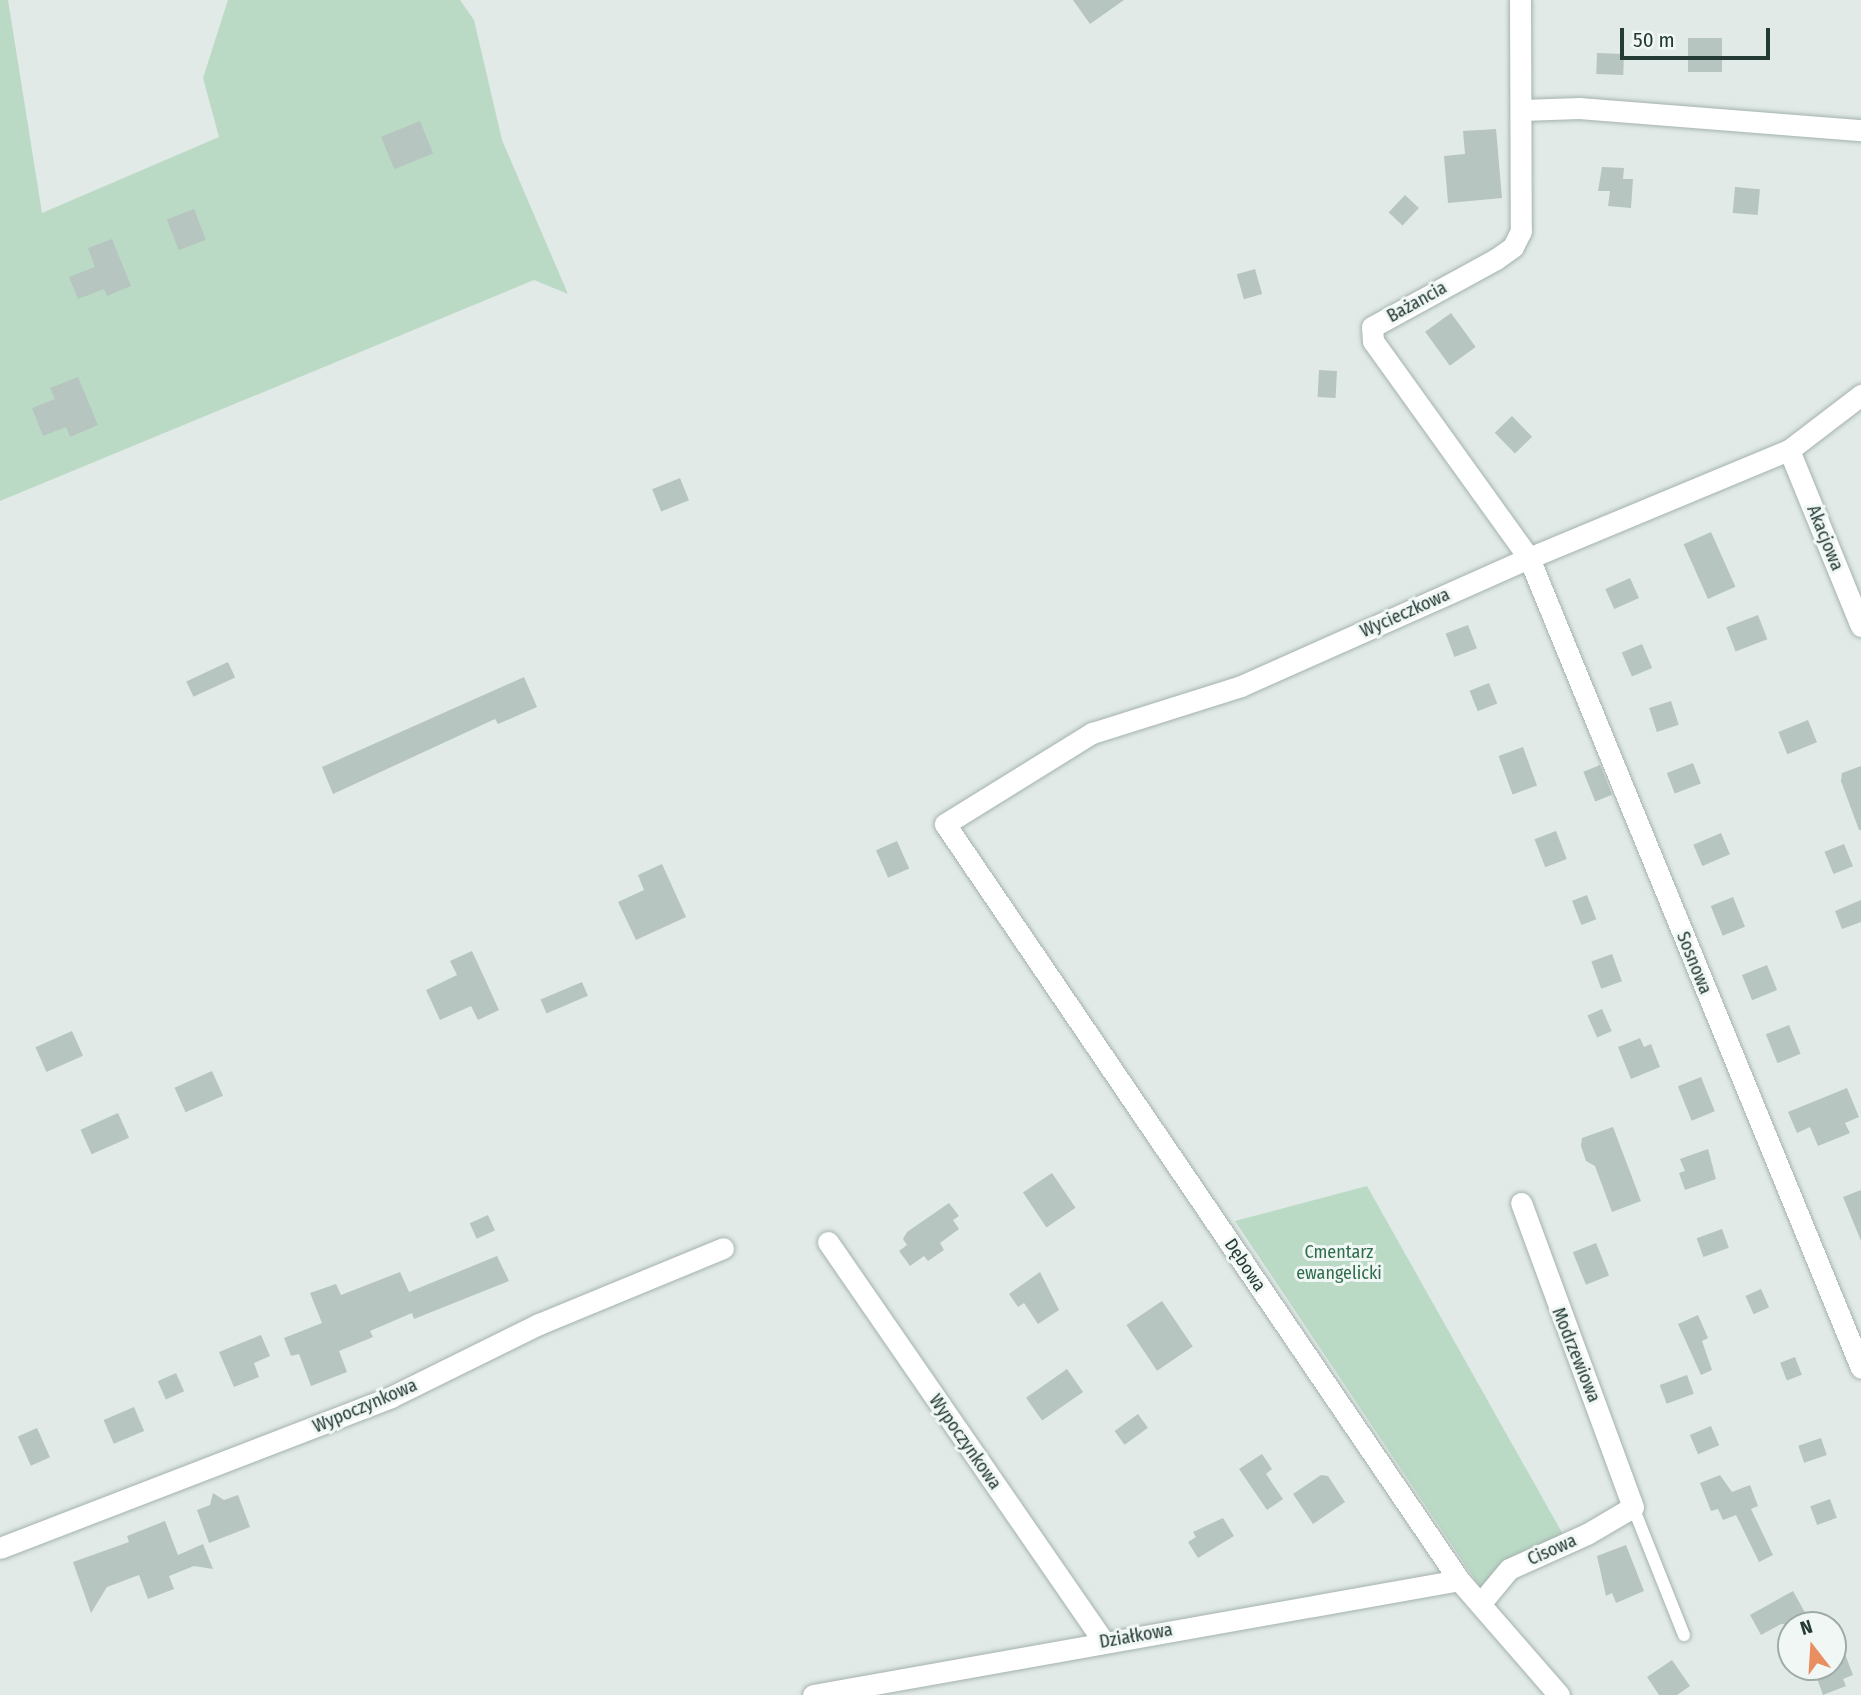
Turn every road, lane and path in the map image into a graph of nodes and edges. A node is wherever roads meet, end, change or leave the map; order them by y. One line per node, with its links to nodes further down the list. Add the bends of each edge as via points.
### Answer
1 (1520, 0): 2 (street, Bażancia)
2 (1522, 110): 3 (street, via 1579,108); 6 (street, Bażancia, via 1521,231 1513,247 1372,327 1373,341)
3 (1861, 130)
4 (1861, 395): 5 (street, Wycieczkowa)
5 (1789, 450): 6 (street, Wycieczkowa); 7 (street, Akacjowa)
6 (1529, 558): 8 (street, Wycieczkowa, via 1241,686 1092,733); 12 (street, Sosnowa)
7 (1861, 626)
8 (945, 824): 15 (street, Dębowa)
9 (1521, 1203): 13 (street, Modrzewiowa)
10 (828, 1242): 18 (street, Wypoczynkowa)
11 (723, 1248): 14 (street, Wypoczynkowa, via 539,1324 391,1397)
12 (1861, 1368)
13 (1633, 1507): 16 (street, Cisowa, via 1587,1534 1509,1569); 17 (lane)
14 (0, 1548)
15 (1459, 1580): 16 (street, Dębowa); 18 (street, Działkowa)
16 (1480, 1604): 20 (street, Dębowa)
17 (1684, 1635)
18 (1104, 1642): 19 (street, Działkowa)
19 (813, 1695)
20 (1559, 1695)

